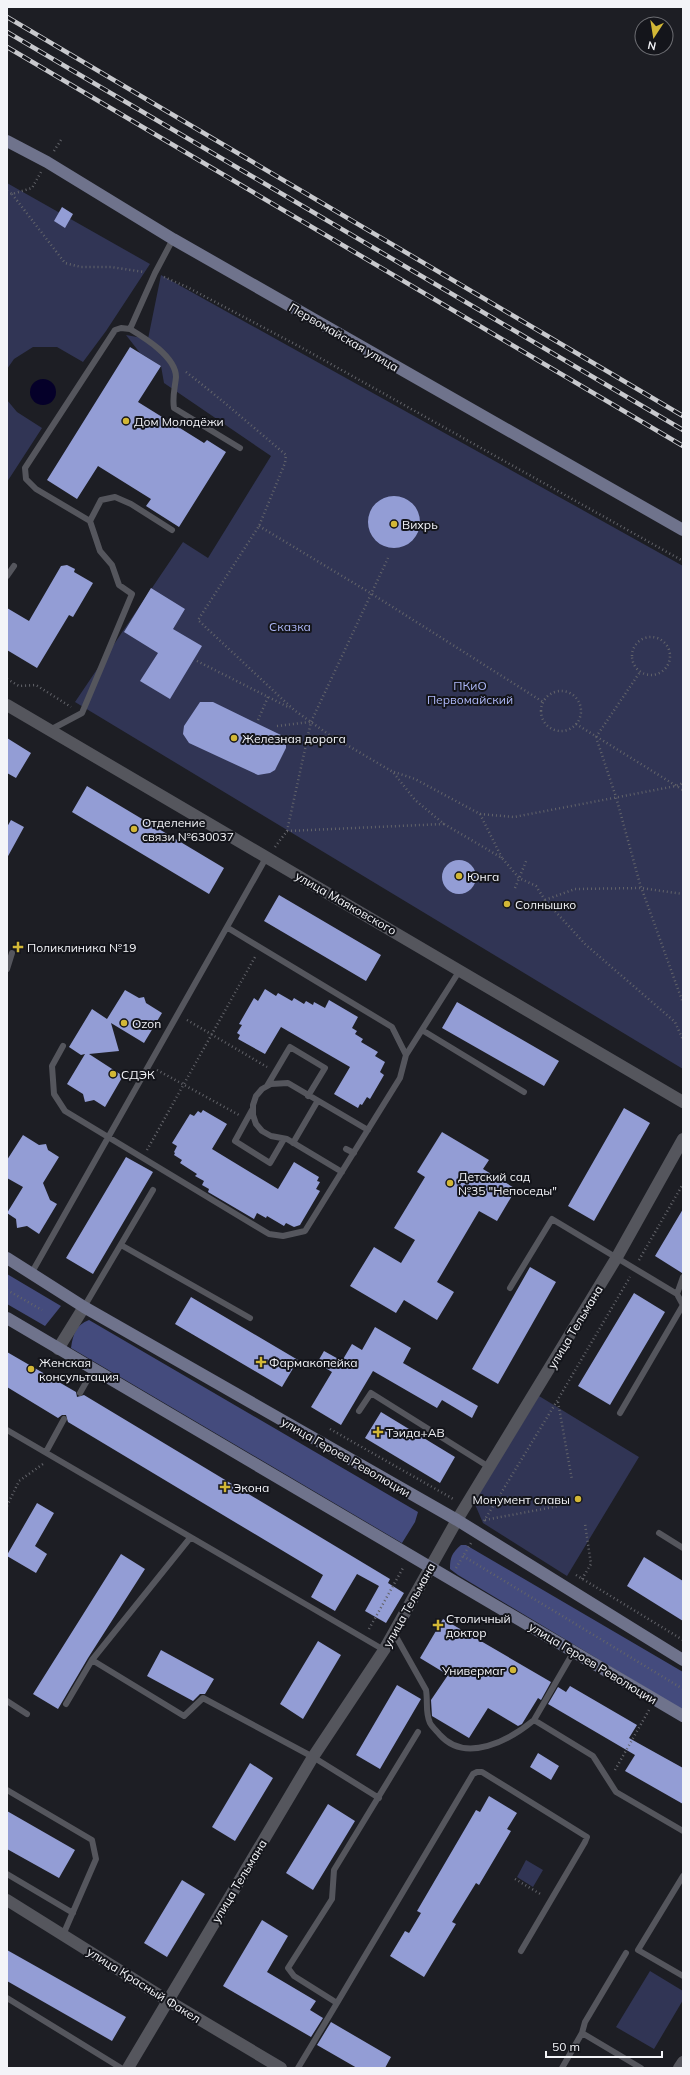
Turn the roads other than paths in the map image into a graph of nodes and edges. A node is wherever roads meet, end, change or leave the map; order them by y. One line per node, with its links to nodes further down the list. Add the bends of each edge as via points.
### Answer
1 (7, 141): 2 (street, Первомайская улица, via 47,162)
2 (173, 239): 3 (lane); 7 (street, Первомайская улица)
3 (130, 329): 4 (lane, via 151,342 168,358 176,375 172,399 174,408); 5 (lane, via 115,330 25,468 26,479 36,489)
4 (240, 448)
5 (90, 522): 6 (lane, via 101,500 115,497); 11 (lane, via 100,551 112,565 119,585 132,594 82,714)
6 (172, 530)
7 (683, 530)
8 (14, 566): 9 (lane)
9 (7, 576)
10 (7, 705): 11 (street, улица Маяковского)
11 (50, 730): 12 (street, улица Маяковского)
12 (267, 857): 13 (lane); 16 (street, улица Маяковского)
13 (228, 928): 19 (lane, via 392,1027); 27 (lane)
14 (12, 953): 15 (lane)
15 (7, 969)
16 (460, 970): 17 (lane); 24 (street, улица Маяковского)
17 (422, 1030): 19 (lane); 21 (lane)
18 (63, 1046): 27 (lane, via 52,1066 54,1094 65,1111)
19 (406, 1055): 26 (lane, via 400,1078)
20 (267, 1086): 22 (lane, via 279,1082 288,1084); 22 (lane, via 290,1047 325,1068); 25 (lane, via 256,1096)
21 (524, 1092)
22 (308, 1096): 23 (lane)
23 (317, 1102): 26 (lane); 30 (lane)
24 (683, 1102)
25 (253, 1109): 28 (lane, via 256,1124 262,1131); 28 (lane, via 235,1141 270,1163)
26 (368, 1130): 32 (lane)
27 (108, 1138): 33 (lane, via 269,1234 283,1236 305,1231); 38 (lane)
28 (284, 1139): 30 (lane)
29 (683, 1139): 36 (street, улица Тельмана)
30 (293, 1143): 33 (lane)
31 (346, 1149): 32 (lane)
32 (354, 1153): 33 (lane)
33 (342, 1172)
34 (153, 1190): 35 (lane)
35 (121, 1245): 43 (lane); 45 (lane)
36 (617, 1257): 40 (lane, via 552,1219); 41 (lane); 54 (street, улица Тельмана)
37 (7, 1258): 38 (street, улица Героев Революции)
38 (31, 1274): 43 (street, улица Героев Революции)
39 (683, 1277): 41 (lane)
40 (510, 1288)
41 (677, 1294): 42 (lane)
42 (683, 1305): 50 (lane)
43 (84, 1306): 46 (street); 55 (street, улица Героев Революции)
44 (7, 1318): 46 (street, улица Героев Революции)
45 (250, 1318)
46 (58, 1349): 47 (street, улица Героев Революции)
47 (93, 1370): 48 (lane); 59 (street, улица Героев Революции)
48 (80, 1393)
49 (359, 1411): 54 (lane, via 370,1393)
50 (620, 1413)
51 (64, 1419): 53 (lane)
52 (7, 1430): 53 (lane)
53 (46, 1452): 57 (lane)
54 (489, 1467): 55 (street, улица Тельмана)
55 (457, 1520): 59 (street, улица Тельмана); 64 (street, улица Героев Революции)
56 (659, 1533): 58 (lane)
57 (190, 1538): 61 (lane); 63 (lane)
58 (683, 1548)
59 (431, 1567): 60 (street, улица Тельмана); 62 (street, улица Героев Революции)
60 (394, 1633): 61 (street, улица Тельмана); 69 (lane, via 426,1690 426,1710 431,1724 448,1743 466,1749 486,1747)
61 (384, 1650): 71 (street, улица Тельмана)
62 (574, 1652): 68 (street, улица Героев Революции); 69 (lane)
63 (92, 1660): 66 (lane); 71 (lane, via 184,1716 203,1698)
64 (683, 1660)
65 (7, 1701): 67 (lane)
66 (66, 1704)
67 (27, 1714)
68 (683, 1716)
69 (534, 1720): 74 (lane, via 593,1756 616,1792)
70 (418, 1732): 73 (lane)
71 (313, 1757): 73 (lane); 84 (street, улица Тельмана)
72 (7, 1790): 78 (lane, via 92,1840 96,1859)
73 (379, 1798): 85 (lane, via 334,1870 332,1899 288,1968 294,1976)
74 (683, 1831)
75 (7, 1874): 78 (lane)
76 (683, 1876): 82 (lane, via 638,1950)
77 (7, 1900): 79 (street, улица Красный Факел)
78 (72, 1913): 79 (lane)
79 (63, 1935): 84 (street, улица Красный Факел)
80 (521, 1951): 85 (lane, via 587,1837 488,1776 477,1772 473,1774)
81 (626, 1953): 86 (lane, via 585,2022)
82 (683, 1976)
83 (7, 1998): 88 (lane)
84 (167, 2000): 89 (street, улица Тельмана); 90 (street, улица Красный Факел)
85 (337, 2003): 91 (lane)
86 (582, 2033): 92 (lane); 93 (lane)
87 (683, 2062): 94 (street)
88 (120, 2068)
89 (128, 2068)
90 (281, 2068)
91 (298, 2068)
92 (562, 2068)
93 (641, 2068)
94 (679, 2068)

